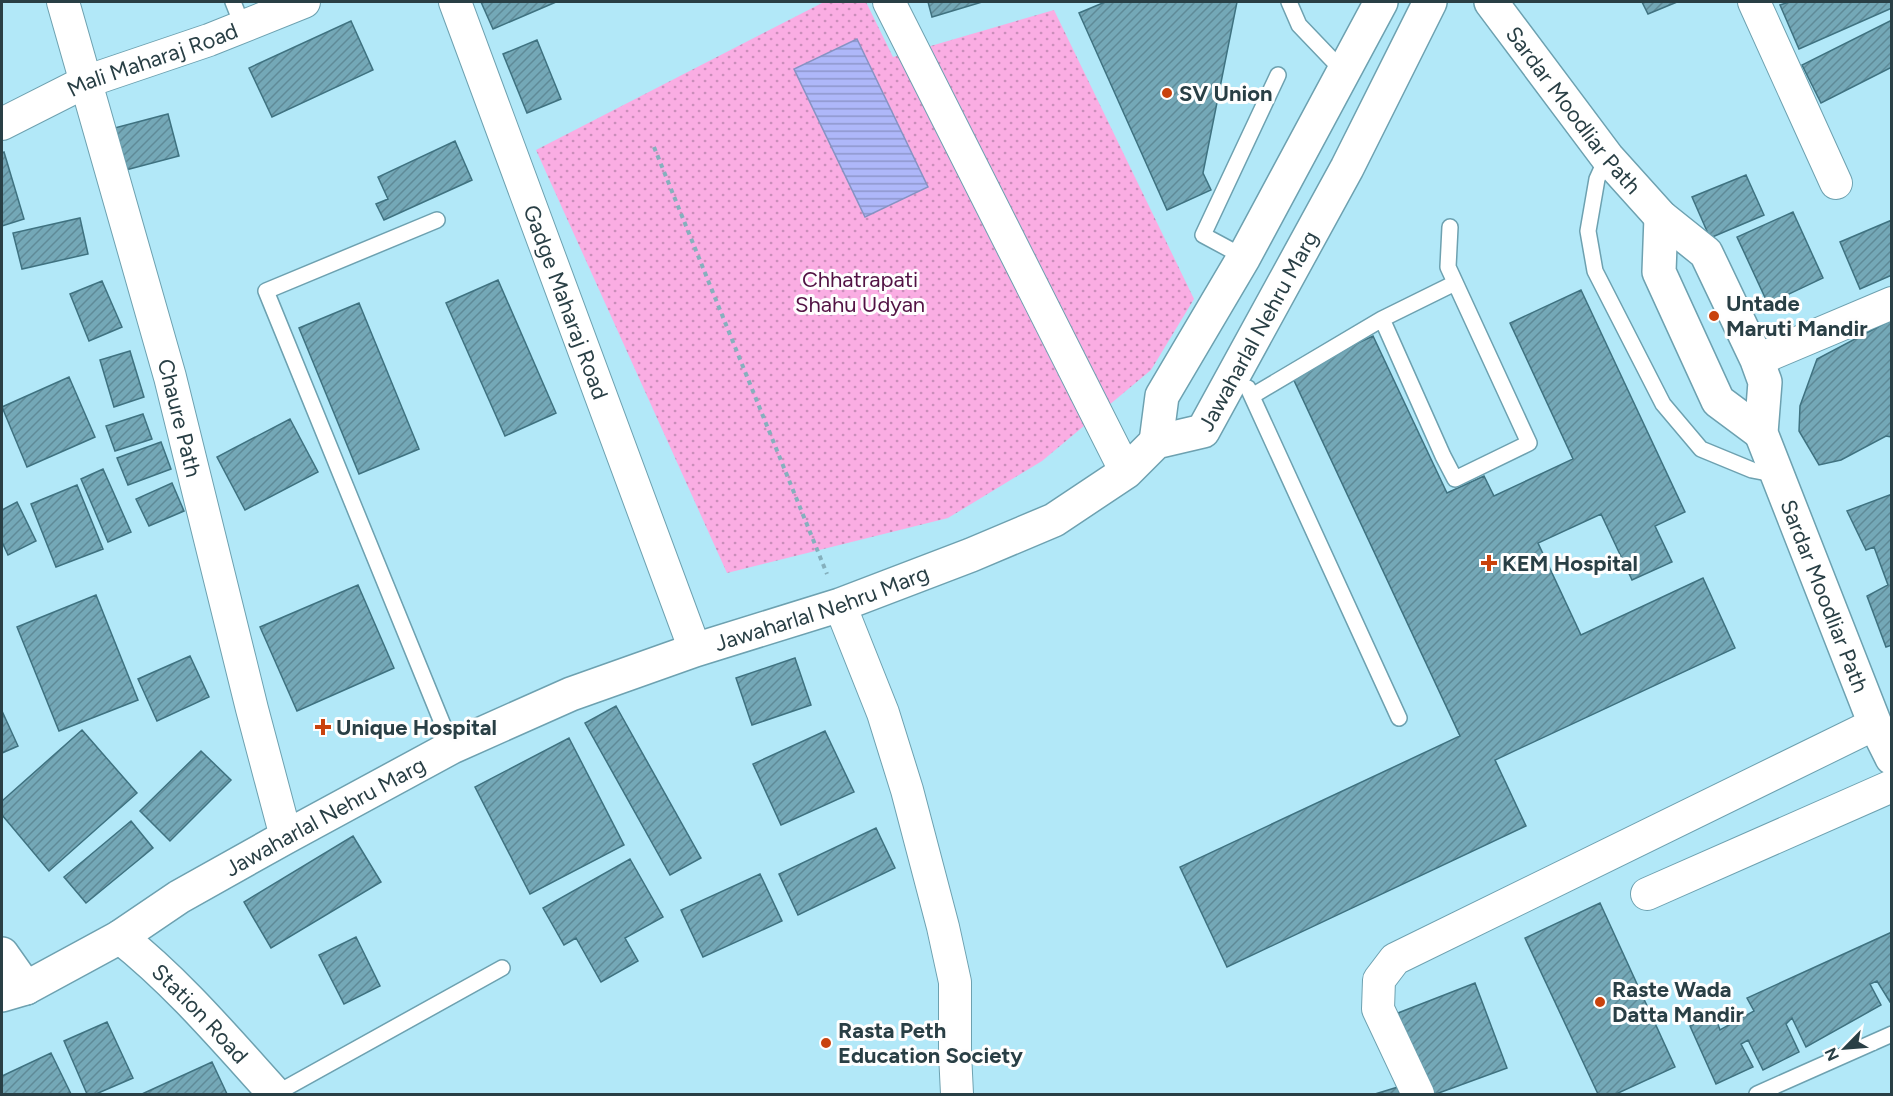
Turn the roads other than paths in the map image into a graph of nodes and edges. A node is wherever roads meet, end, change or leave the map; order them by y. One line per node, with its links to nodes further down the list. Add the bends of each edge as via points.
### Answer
1 (63, 2): 13 (street, Chaure Path)
2 (304, 2): 10 (street, Mali Maharaj Road)
3 (455, 2): 32 (street, Gadge Maharaj Road)
4 (890, 2): 29 (street)
5 (1289, 2): 11 (lane, via 1299,25)
6 (1381, 2): 11 (main road)
7 (1430, 2): 25 (main road, Jawaharlal Nehru Marg, via 1347,168)
8 (1491, 2): 15 (main road, Sardar Moodliar Path)
9 (1754, 2): 16 (street)
10 (238, 14): 13 (street, Mali Maharaj Road, via 209,40)
11 (1341, 69): 20 (main road)
12 (1278, 75): 20 (lane, via 1203,235)
13 (85, 82): 14 (street, Mali Maharaj Road); 38 (street, Chaure Path, via 170,377)
14 (2, 124)
15 (1607, 157): 17 (main road, Sardar Moodliar Path); 30 (lane, via 1598,179 1588,231 1595,271 1663,404 1701,449 1752,470)
16 (1836, 183)
17 (1661, 217): 24 (main road, Sardar Moodliar Path, via 1706,253); 27 (main road, via 1659,272 1718,401)
18 (437, 220): 35 (lane, via 266,291)
19 (1450, 227): 21 (lane, via 1448,267)
20 (1244, 257): 28 (main road, via 1162,396)
21 (1455, 283): 23 (lane); 23 (lane, via 1529,443 1455,479)
22 (1892, 303): 24 (street)
23 (1382, 319): 26 (lane)
24 (1756, 360): 27 (main road, Sardar Moodliar Path, via 1765,382)
25 (1238, 367): 26 (lane); 28 (main road, Jawaharlal Nehru Marg, via 1203,430)
26 (1252, 396): 33 (lane)
27 (1761, 433): 30 (main road, Sardar Moodliar Path)
28 (1156, 442): 29 (main road, Jawaharlal Nehru Marg)
29 (1126, 472): 31 (main road, Jawaharlal Nehru Marg, via 1054,520)
30 (1778, 475): 34 (main road, Sardar Moodliar Path)
31 (840, 606): 32 (main road, Jawaharlal Nehru Marg); 46 (street, via 886,724 943,927 955,982)
32 (686, 626): 35 (main road, Jawaharlal Nehru Marg, via 571,694)
33 (1400, 718)
34 (1875, 724): 36 (main road, Sardar Moodliar Path); 47 (street, via 1395,959 1379,980 1378,1009)
35 (453, 747): 38 (main road, Jawaharlal Nehru Marg)
36 (1892, 758)
37 (1892, 786): 39 (street)
38 (286, 837): 40 (main road, Jawaharlal Nehru Marg, via 179,897)
39 (1647, 894)
40 (120, 937): 43 (main road, Jawaharlal Nehru Marg); 45 (main road, Station Road, via 164,974)
41 (2, 954): 43 (main road)
42 (502, 968): 45 (lane)
43 (14, 991)
44 (1892, 1034): 48 (lane)
45 (275, 1095)
46 (957, 1095)
47 (1418, 1095)
48 (1757, 1095)

